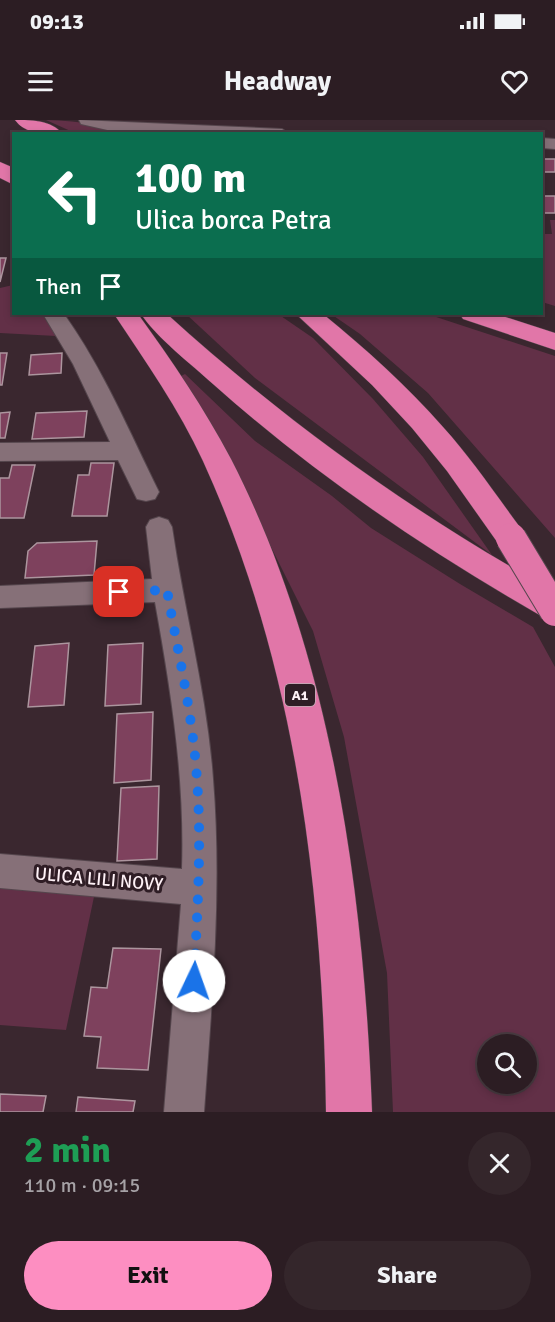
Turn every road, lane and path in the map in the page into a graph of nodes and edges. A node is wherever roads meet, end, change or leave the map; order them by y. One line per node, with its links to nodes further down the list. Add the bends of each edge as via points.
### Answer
1 (87, 120): 4 (street, via 128,129)
2 (17, 122): 3 (highway)
3 (47, 132)
4 (220, 132)
5 (54, 315): 11 (street, via 96,383)
6 (127, 315): 21 (highway, A1, via 180,391 219,462 255,546 288,645 327,837 344,1004)
7 (154, 315): 17 (highway, via 236,391 324,461 451,548)
8 (309, 315): 17 (highway, bridge, via 362,360 423,422 511,538)
9 (475, 315): 10 (highway)
10 (555, 342)
11 (126, 451): 12 (street); 13 (street)
12 (0, 452)
13 (146, 492)
14 (159, 527): 15 (street)
15 (167, 590): 16 (street); 19 (street, via 197,779)
16 (0, 597)
17 (555, 609)
18 (0, 871): 19 (street, ULICA LILI NOVY)
19 (198, 888): 20 (street)
20 (184, 1112)
21 (349, 1112)

